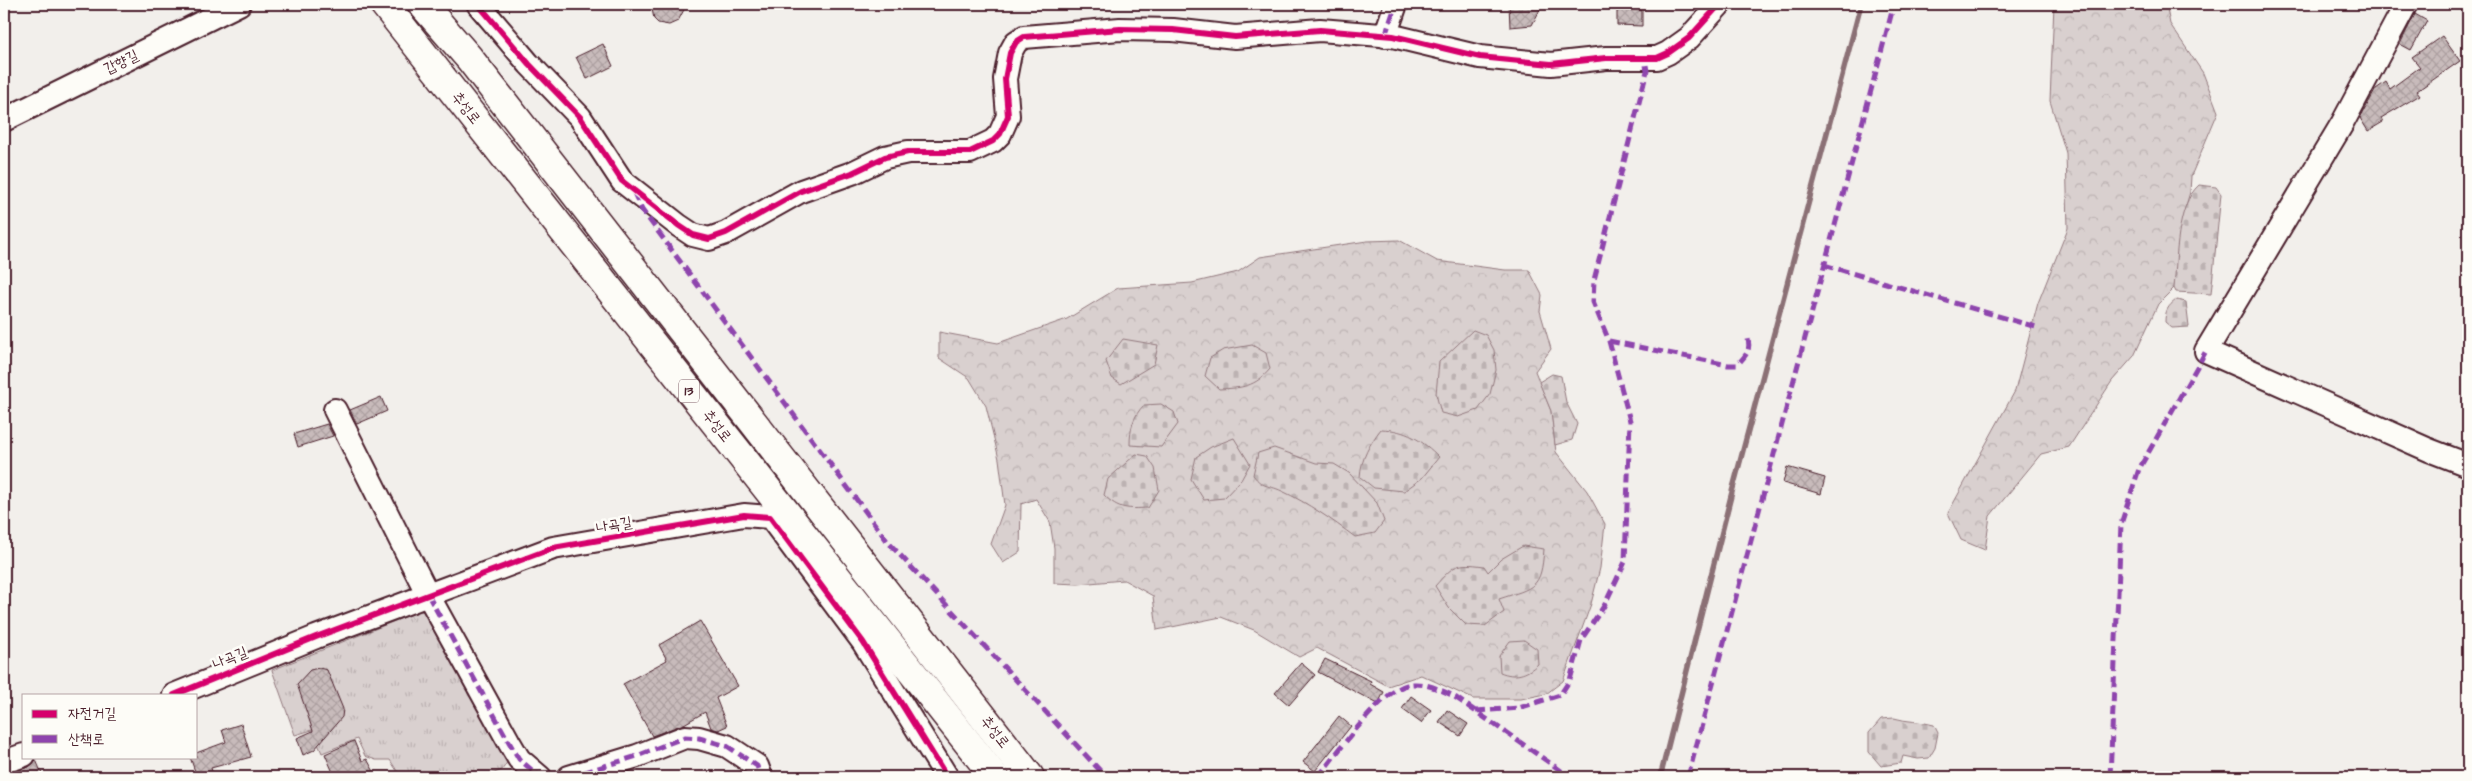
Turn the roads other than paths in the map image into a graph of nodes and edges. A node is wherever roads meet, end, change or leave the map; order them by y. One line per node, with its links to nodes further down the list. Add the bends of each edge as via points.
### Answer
1 (239, 4): 9 (street, 갑향길)
2 (384, 4): 20 (main road, 추성로 / 13)
3 (478, 4): 8 (street, via 580,117 622,180 678,225 693,235 709,239 726,233 801,191 885,157 908,152 970,152 993,141 1008,116 1005,79 1010,52 1024,37 1120,29 1173,30 1235,37 1320,30)
4 (1396, 4): 8 (street)
5 (1720, 4): 8 (street, via 1679,46 1657,58 1645,60 1606,58 1550,64 1524,63 1480,57)
6 (2406, 4): 11 (street, via 2342,124 2206,352)
7 (426, 7): 21 (main road, 추성로 / 13)
8 (1385, 36)
9 (4, 120)
10 (335, 410): 12 (street)
11 (2468, 465)
12 (428, 595): 13 (street, 나곡길); 16 (street, via 519,759); 19 (street, 나곡길, via 553,548 744,515 770,516 863,642)
13 (176, 694)
14 (22, 756): 15 (street)
15 (4, 762)
16 (540, 777)
17 (569, 777): 18 (street, via 685,737 727,746 757,766)
18 (761, 777)
19 (947, 777)
20 (996, 777)
21 (1030, 777)

